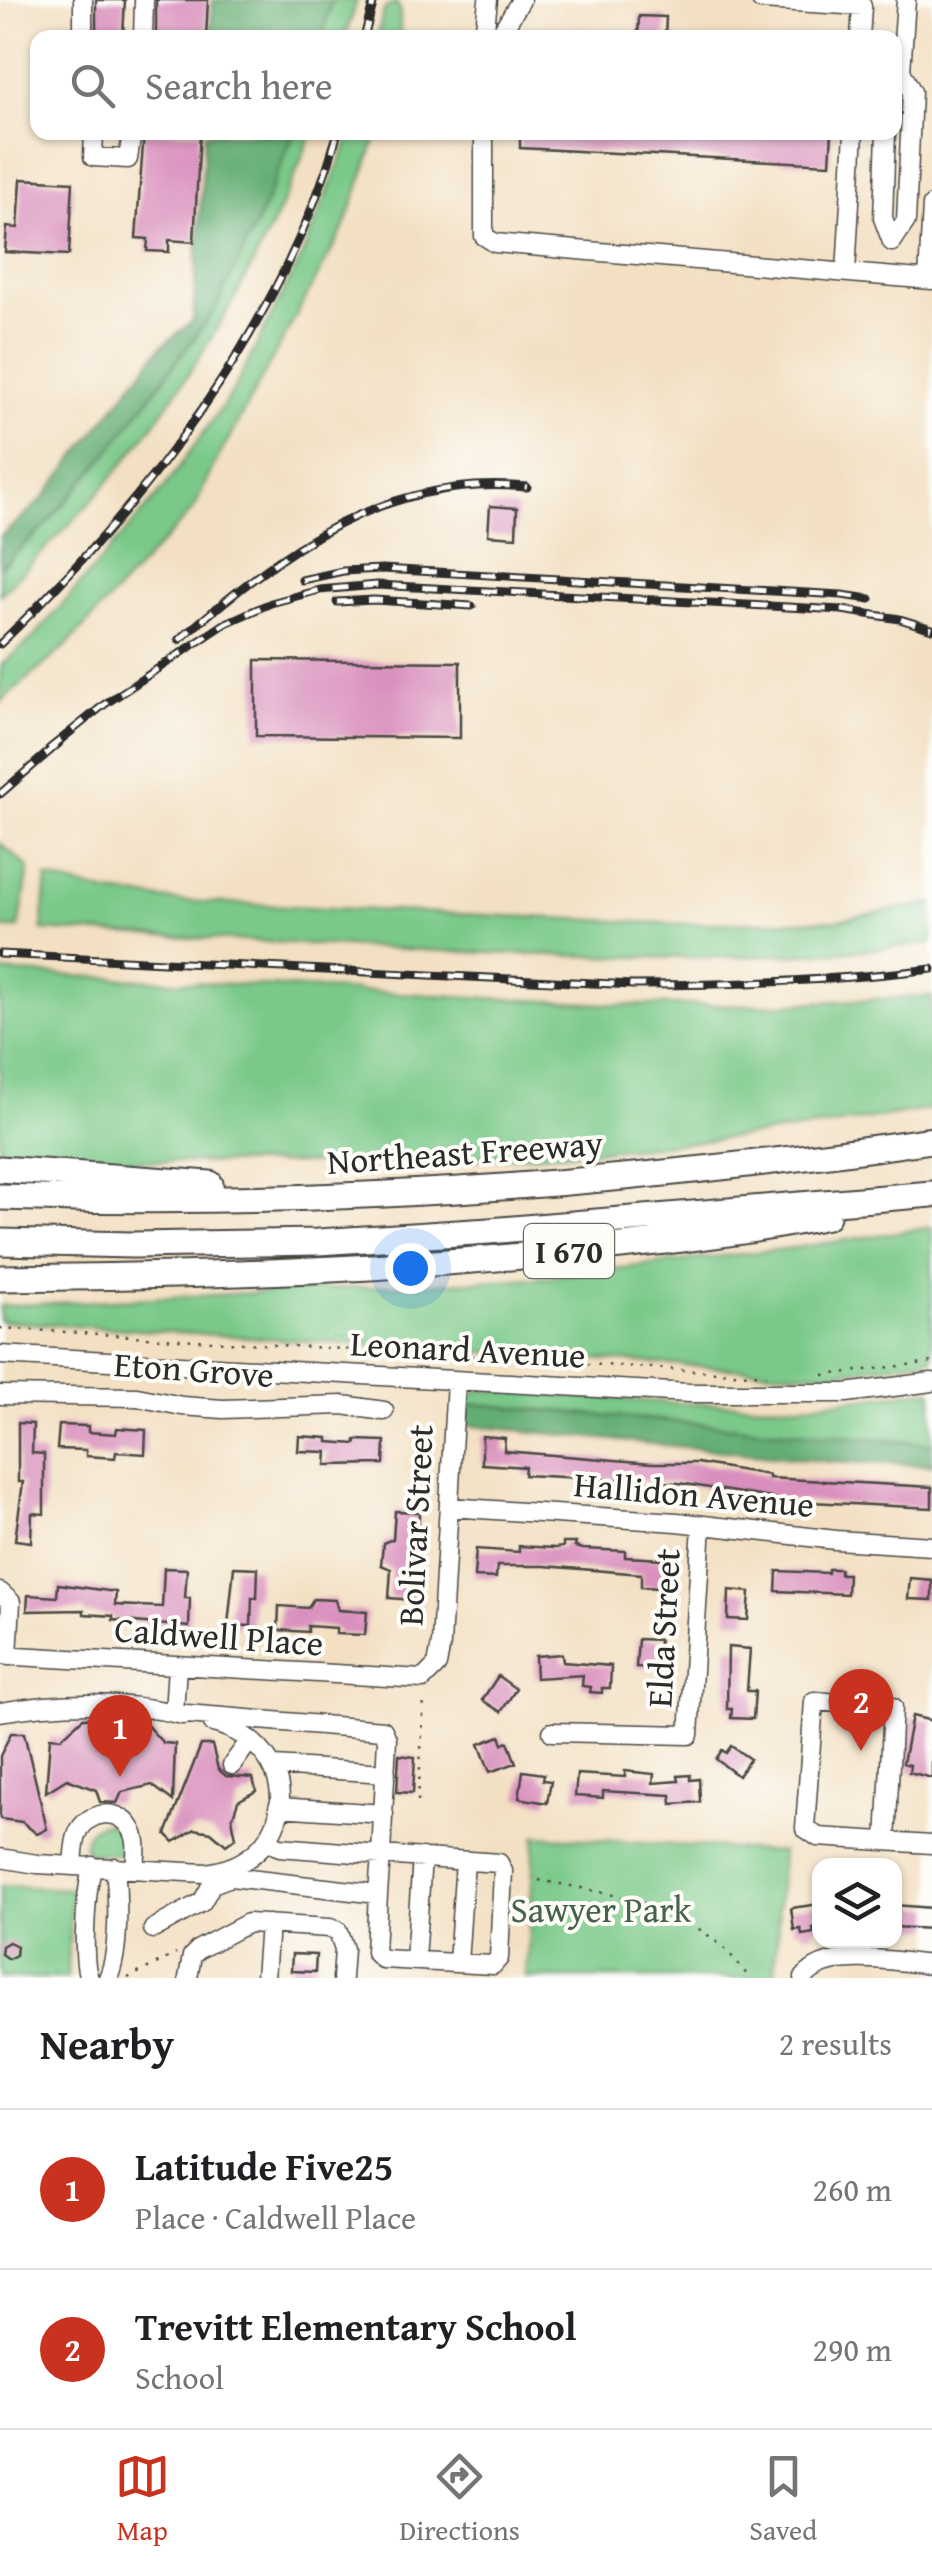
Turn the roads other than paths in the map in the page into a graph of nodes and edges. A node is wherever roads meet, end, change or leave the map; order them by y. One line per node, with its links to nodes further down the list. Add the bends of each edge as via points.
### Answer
1 (83, 0): 7 (street)
2 (144, 0): 8 (street)
3 (488, 0): 9 (street)
4 (522, 0): 10 (street)
5 (761, 0): 11 (street, via 862,6)
6 (906, 0): 12 (street)
7 (83, 30)
8 (143, 30)
9 (490, 30)
10 (495, 30)
11 (860, 30)
12 (902, 38)
13 (902, 81): 20 (street, via 912,92 906,221)
14 (93, 140): 15 (street, via 92,157 128,159)
15 (131, 140)
16 (484, 140): 21 (street, via 484,236 495,243)
17 (854, 140): 21 (street)
18 (886, 140): 20 (street, via 883,218)
19 (932, 206): 23 (street)
20 (892, 242): 22 (street)
21 (846, 273): 22 (street)
22 (891, 276): 23 (street)
23 (930, 280)
24 (932, 1140): 26 (highway, Northeast Freeway / I 670, via 572,1182)
25 (0, 1169): 26 (highway)
26 (374, 1195): 28 (highway, Northeast Freeway / I 670)
27 (929, 1195): 29 (highway, via 318,1242); 30 (highway, I 670, via 638,1245)
28 (0, 1197)
29 (0, 1242)
30 (209, 1276): 31 (highway, I 670); 32 (highway)
31 (0, 1278)
32 (0, 1293)
33 (0, 1355): 34 (street, Leonard Avenue)
34 (456, 1381): 35 (street, Leonard Avenue, via 765,1394); 38 (street, Bolivar Street)
35 (932, 1382)
36 (0, 1395): 37 (street, Eton Grove)
37 (384, 1411)
38 (449, 1507): 39 (street, Hallidon Avenue); 44 (street, Bolivar Street, via 441,1644)
39 (702, 1525): 40 (street, Hallidon Avenue); 49 (street, Elda Street, via 689,1736)
40 (932, 1546)
41 (0, 1592): 42 (street, via 11,1602)
42 (4, 1656): 43 (street, Caldwell Place)
43 (177, 1666): 44 (street, Caldwell Place); 48 (street)
44 (428, 1675)
45 (74, 1703): 46 (street); 47 (street); 48 (street)
46 (0, 1704)
47 (0, 1712)
48 (174, 1713): 50 (street); 53 (street, via 383,1730)
49 (552, 1732)
50 (250, 1740): 51 (street); 52 (street)
51 (232, 1765)
52 (274, 1766): 53 (street); 54 (street)
53 (386, 1773): 55 (street)
54 (278, 1807): 55 (street); 56 (street)
55 (384, 1814): 59 (street)
56 (266, 1841): 59 (street); 66 (street, via 227,1870)
57 (886, 1841): 57 (street, via 818,1837 806,1828 814,1701 893,1707); 58 (street)
58 (932, 1844)
59 (381, 1855): 61 (street); 67 (street)
60 (0, 1858): 63 (street)
61 (422, 1858): 62 (street); 70 (street)
62 (465, 1860): 71 (street); 71 (street, via 499,1863 503,1871 498,1958 493,1966)
63 (74, 1865): 64 (street); 66 (street, via 81,1826 108,1814 132,1830)
64 (94, 1866): 65 (street); 73 (street)
65 (115, 1867): 66 (street); 74 (street)
66 (135, 1868)
67 (378, 1894): 69 (street, via 222,1878 202,1902); 70 (street, via 375,1952 382,1959)
68 (269, 1924): 75 (street, via 248,1923 198,1949); 76 (street); 77 (street, via 338,1932)
69 (153, 1929)
70 (415, 1961): 71 (street)
71 (458, 1964)
72 (932, 1966): 78 (street, via 851,1958 821,1964)
73 (89, 1978)
74 (108, 1978)
75 (188, 1978)
76 (266, 1978)
77 (342, 1978)
78 (804, 1978)

